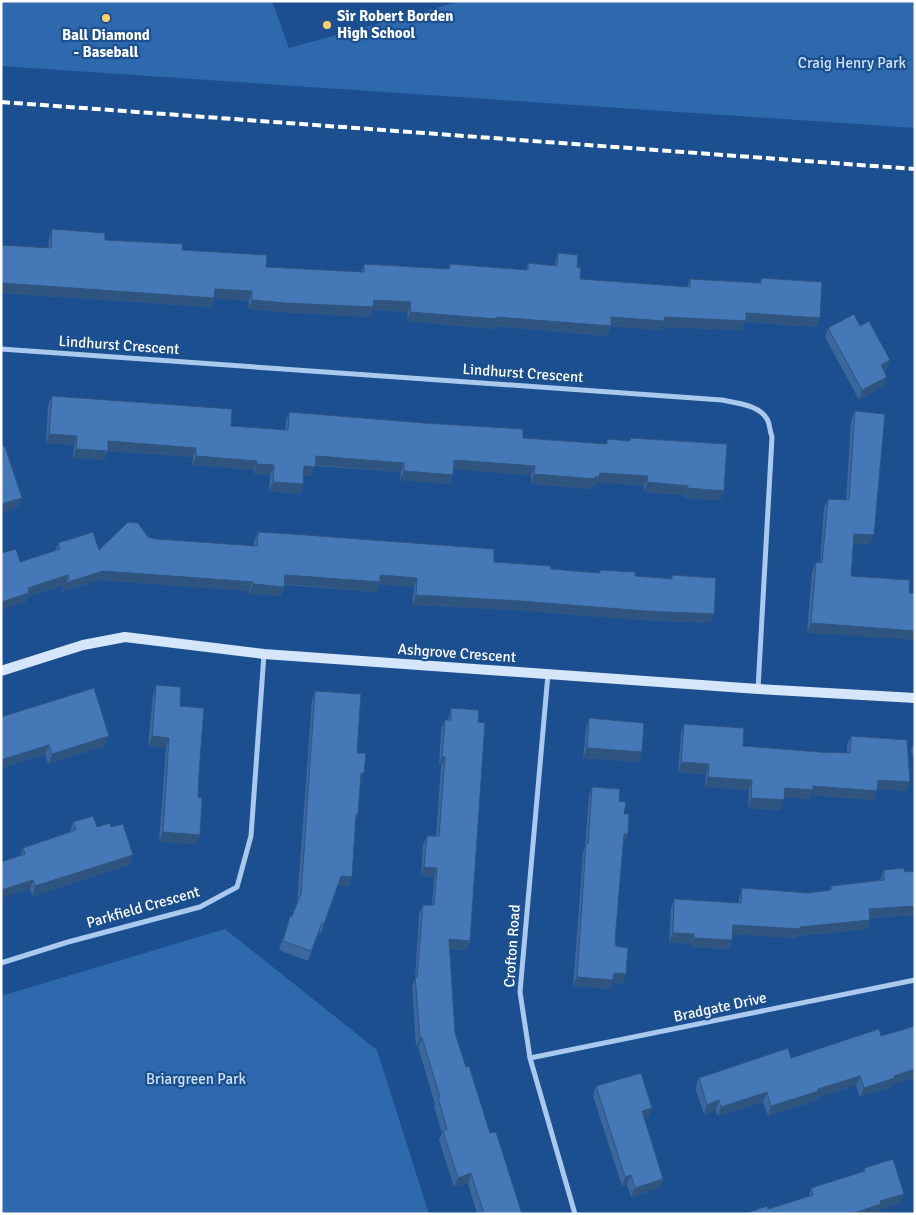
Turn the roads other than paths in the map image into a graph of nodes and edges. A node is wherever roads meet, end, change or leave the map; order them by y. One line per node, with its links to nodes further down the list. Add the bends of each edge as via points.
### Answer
1 (1, 350): 5 (street, Lindhurst Crescent, via 722,400 760,411 768,420 772,437)
2 (264, 654): 3 (street, Ashgrove Crescent, via 125,637 83,645); 4 (street, Ashgrove Crescent); 7 (street, Parkfield Crescent, via 252,836 237,887 200,907)
3 (1, 671)
4 (548, 674): 5 (street, Ashgrove Crescent); 9 (street, Crofton Road, via 520,992)
5 (758, 689): 6 (street, Ashgrove Crescent)
6 (915, 698)
7 (1, 963)
8 (915, 980): 9 (street, Bradgate Drive)
9 (530, 1058): 10 (street, Crofton Road)
10 (575, 1214)

